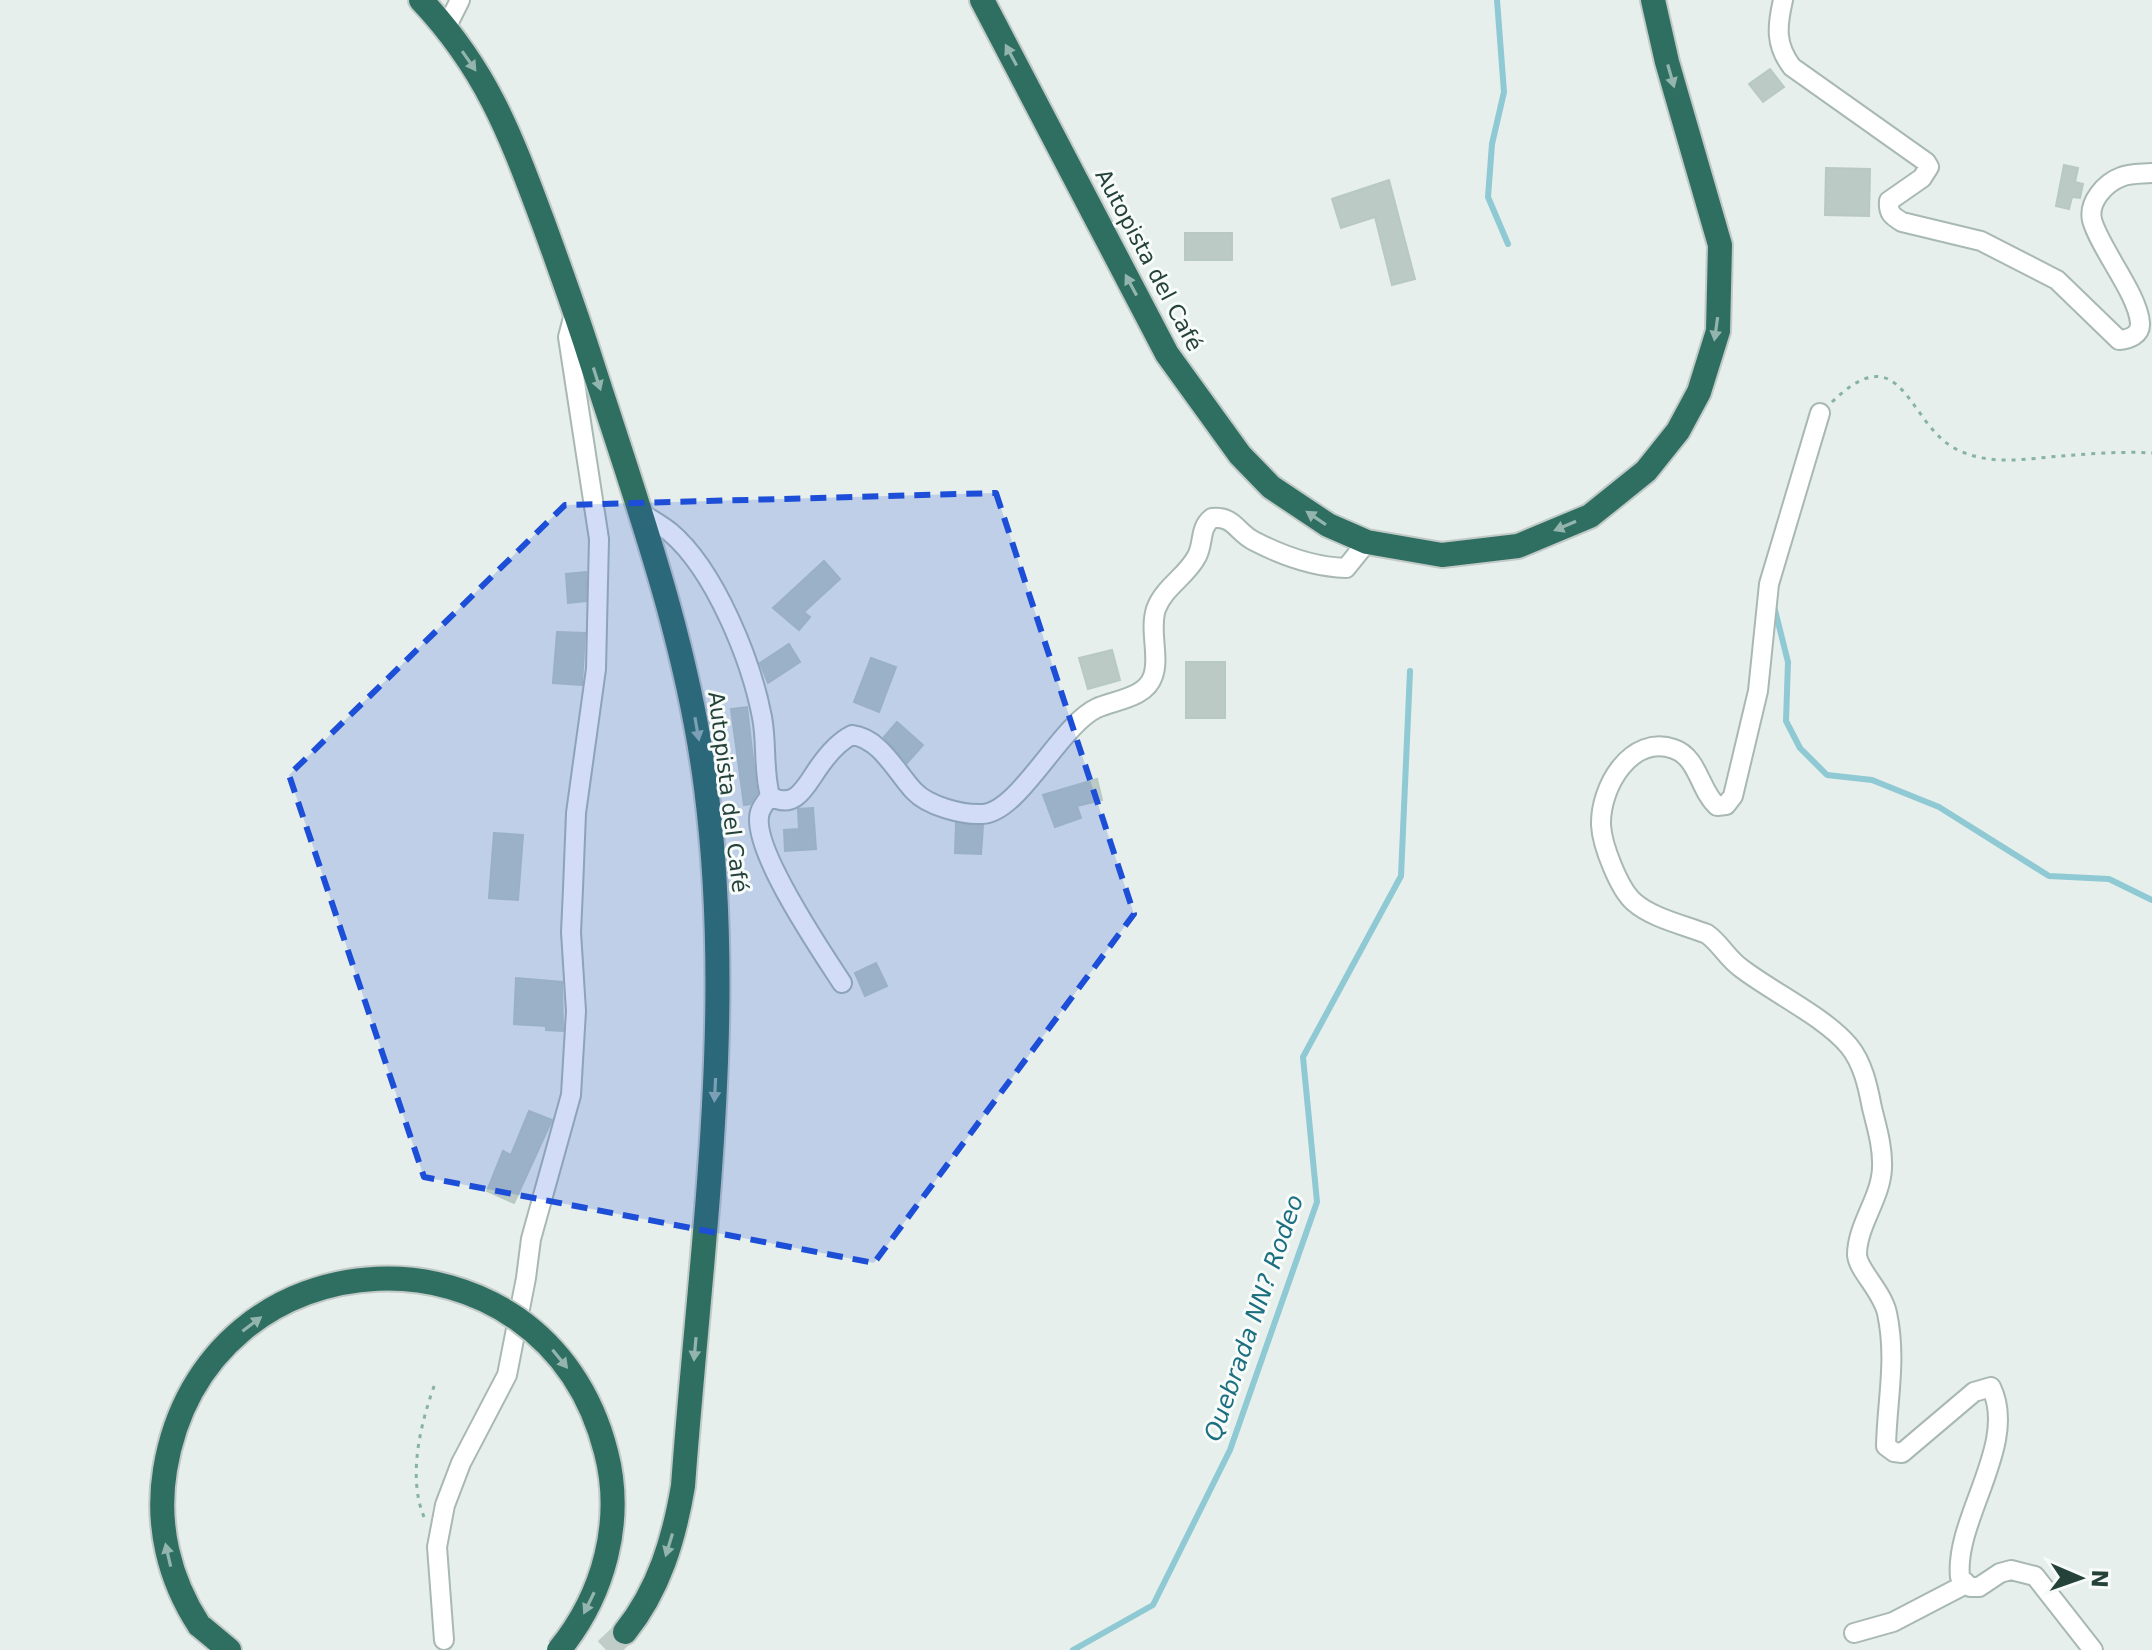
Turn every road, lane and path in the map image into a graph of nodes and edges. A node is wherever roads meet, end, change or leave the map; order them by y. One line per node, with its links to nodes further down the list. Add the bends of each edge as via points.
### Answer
1 (421, 0): 6 (highway, Autopista del Café)
2 (460, 0): 6 (street)
3 (982, 0): 12 (highway, Autopista del Café, one-way to 3, via 1328,525 1271,487 1240,455 1167,354)
4 (1653, 0): 12 (highway, Autopista del Café, one-way to 12, via 1720,245 1718,331 1699,392 1678,431 1646,471 1590,516 1518,546 1442,555)
5 (1783, 0): 7 (street, via 1777,26 1781,53 1792,67 1929,167 1889,201 1892,217 1981,241 2057,280 2119,340 2138,333 2140,324 2091,218 2095,200 2107,184 2123,175)
6 (446, 28): 8 (highway, Autopista del Café, one-way to 8, via 493,98 512,139)
7 (2152, 173)
8 (575, 310): 11 (highway, Autopista del Café, one-way to 11); 16 (street, via 568,337 599,539 599,604 596,669 576,813 571,1095 531,1239 507,1375 461,1463)
9 (1820, 413): 10 (path, via 1853,385 1882,377 1911,400 1938,436 1976,457 1997,461); 17 (street, via 1769,584 1758,691 1733,796 1717,806 1677,749 1647,748 1632,754 1618,771 1603,809 1602,832 1621,887 1635,904 1717,941 1740,968 1841,1038 1863,1071 1883,1165 1857,1258 1881,1294 1890,1331 1886,1446 1902,1453 1974,1392 1991,1387 1996,1396 1998,1427 1989,1469 1959,1566)
10 (2152, 453)
11 (640, 512): 13 (street, via 671,533 693,557 739,635 763,720 764,775); 18 (highway, Autopista del Café, one-way to 18, via 676,625 699,741 717,921 716,1012 714,1122 683,1486 673,1533 647,1601)
12 (1367, 542): 13 (street, via 1346,568 1327,568 1257,543 1230,520 1212,518 1205,523 1196,559 1156,610 1154,675 1147,686 1087,714 1014,796 992,813 980,815 929,801 915,793 868,741 852,735 831,751 798,797 789,801)
13 (770, 796): 14 (street, via 760,813 765,845 795,909)
14 (842, 983)
15 (436, 1381): 16 (path, via 416,1484)
16 (437, 1547): 20 (street)
17 (1966, 1584): 19 (street, via 1893,1622); 23 (street, via 1979,1587 2011,1570 2035,1576)
18 (625, 1632)
19 (1854, 1633)
20 (444, 1640)
21 (229, 1650): 22 (highway, one-way to 22, bridge, via 199,1625 172,1572 162,1512 163,1481 177,1421 227,1344 276,1307 332,1284 393,1277 453,1287 508,1313 555,1353 589,1404 609,1462 612,1523 599,1583)
22 (559, 1650)
23 (2093, 1650)

